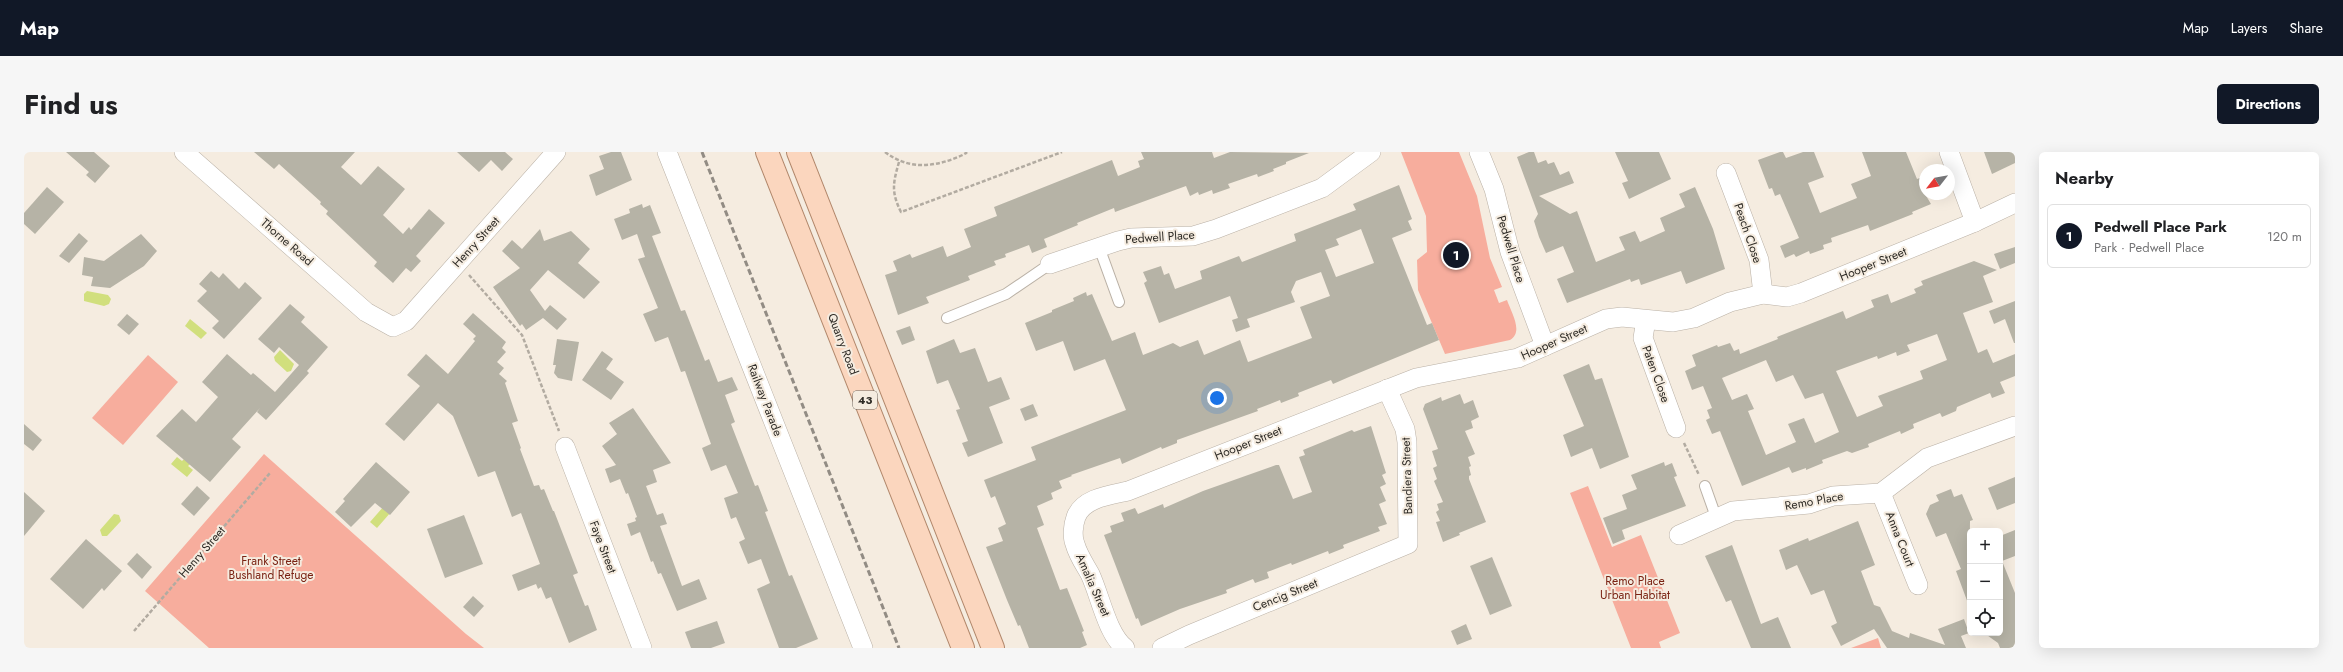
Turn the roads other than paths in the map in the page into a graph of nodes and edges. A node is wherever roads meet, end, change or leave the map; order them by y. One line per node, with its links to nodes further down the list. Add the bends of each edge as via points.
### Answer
1 (184, 152): 18 (street, Thorne Road, via 366,312)
2 (556, 152): 18 (street, Henry Street, via 406,321)
3 (667, 152): 32 (street, Railway Parade)
4 (767, 152): 33 (main road, Quarry Road / 43)
5 (798, 152): 34 (main road, 43)
6 (1371, 152): 12 (street, Pedwell Place, via 1322,188 1216,229 1193,236 1131,238)
7 (1479, 152): 19 (street, Pedwell Place, via 1494,189 1510,252)
8 (1949, 152): 11 (street)
9 (1726, 172): 14 (street, Peach Close, via 1755,246)
10 (2015, 203): 11 (street, Hooper Street)
11 (1975, 222): 14 (street, Hooper Street, via 1801,293 1787,297)
12 (1099, 247): 13 (street, Pedwell Place); 15 (lane)
13 (1050, 264): 16 (lane, Pedwell Place, via 1006,294)
14 (1763, 294): 17 (street, Hooper Street, via 1730,302 1694,318 1673,322)
15 (1119, 302)
16 (947, 318)
17 (1646, 320): 19 (street, Hooper Street, via 1622,317 1606,319); 22 (street, Paten Close, via 1643,338)
18 (393, 327)
19 (1545, 346): 20 (street, Hooper Street, via 1518,358 1416,378)
20 (1387, 388): 26 (street, Hooper Street, via 1128,491 1096,499 1083,506); 29 (street, Bandiera Street, via 1405,428 1407,442)
21 (2015, 426): 25 (street, via 1926,458)
22 (1676, 428)
23 (565, 446): 31 (street, Faye Street)
24 (1705, 486): 27 (lane)
25 (1881, 493): 27 (street, Remo Place, via 1833,496 1809,504 1733,511); 30 (street, Anna Court)
26 (1076, 517): 35 (street, Amalia Street, via 1073,531 1075,544 1114,635)
27 (1716, 517): 28 (street, Remo Place)
28 (1679, 535)
29 (1408, 544): 36 (street, Cencig Street)
30 (1918, 585)
31 (642, 648)
32 (863, 648)
33 (963, 648)
34 (993, 648)
35 (1125, 648)
36 (1162, 648)

